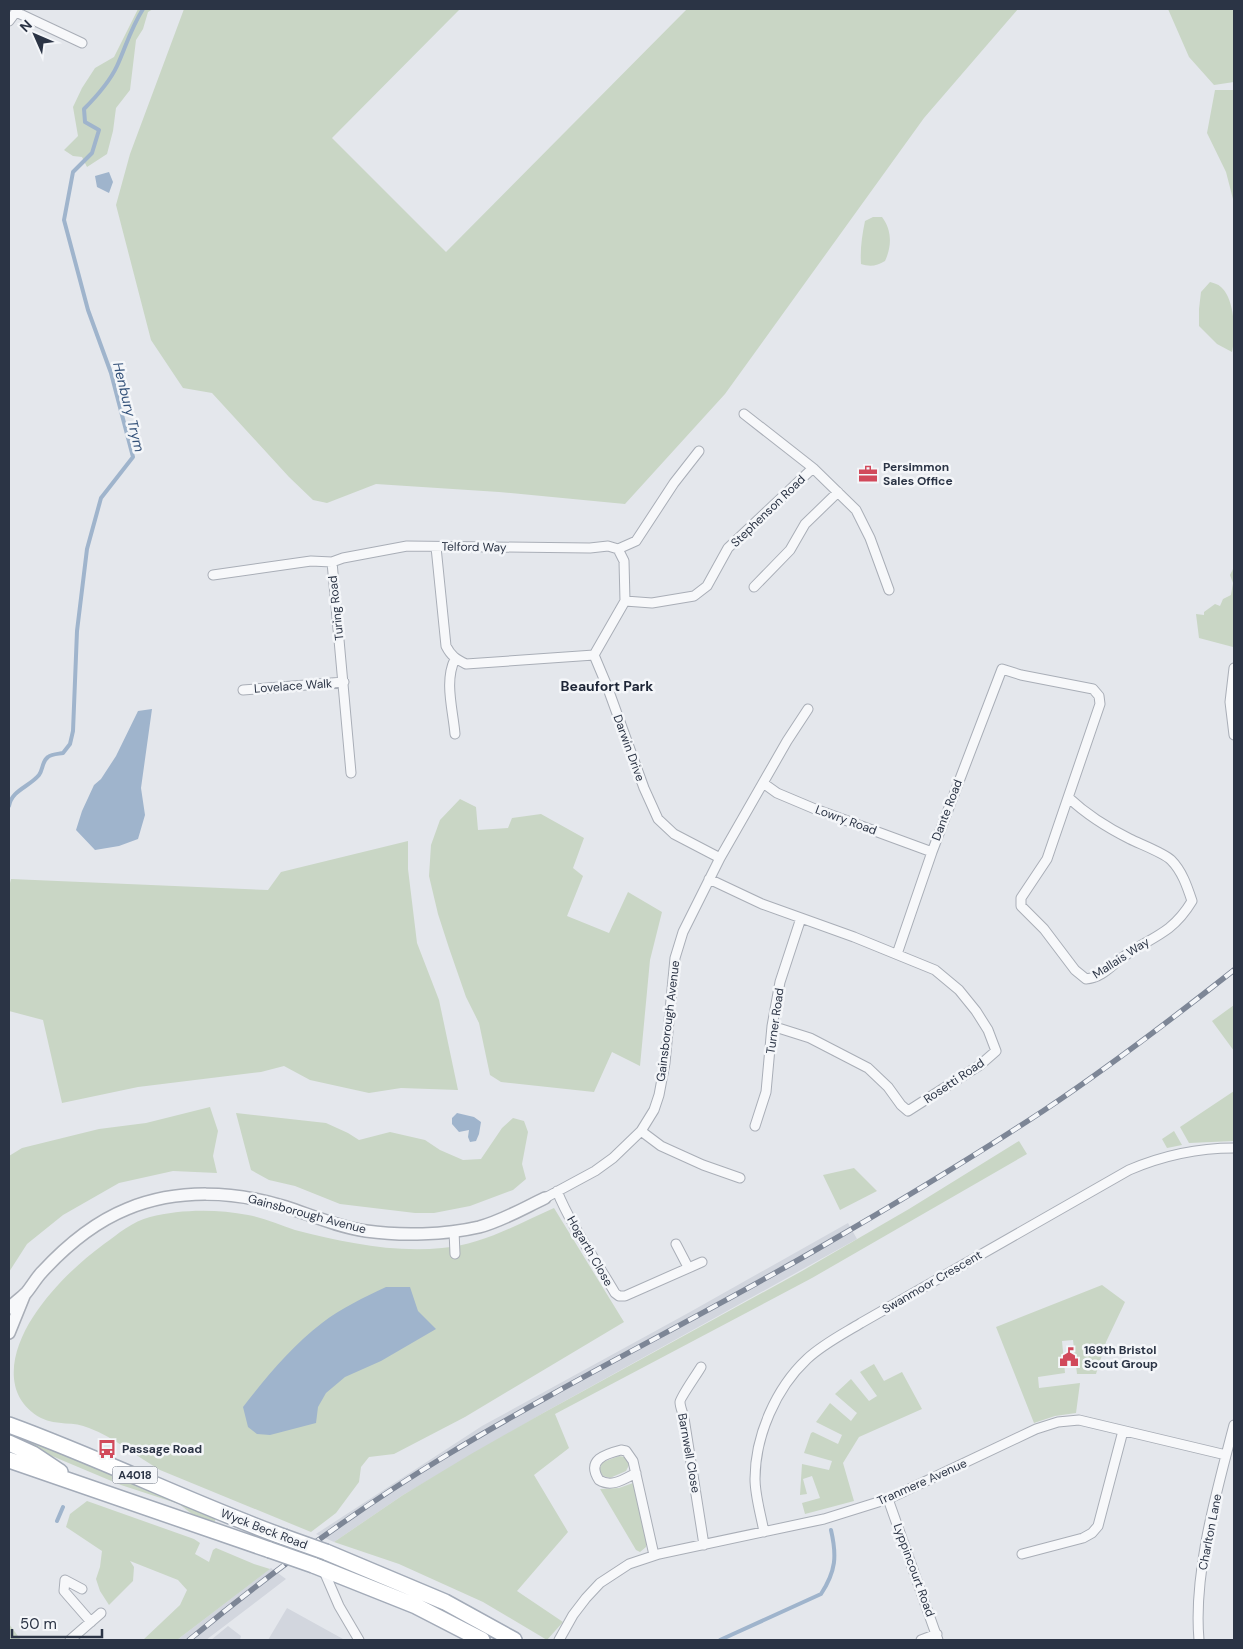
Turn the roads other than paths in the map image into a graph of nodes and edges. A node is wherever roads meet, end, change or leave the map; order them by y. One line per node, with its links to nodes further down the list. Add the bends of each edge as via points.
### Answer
1 (17, 10): 2 (street); 3 (street)
2 (9, 21)
3 (82, 43)
4 (744, 414): 6 (street)
5 (699, 451): 9 (street, via 674,482 636,541)
6 (813, 468): 7 (street); 14 (street, Stephenson Road, via 728,548 707,586 694,596 652,603)
7 (838, 492): 12 (street, via 805,524 790,550); 13 (street, via 856,510 870,538)
8 (436, 547): 9 (street, Telford Way, via 608,546); 10 (street, Telford Way, via 407,546); 16 (street, via 446,646)
9 (618, 550): 14 (street, via 624,561)
10 (332, 562): 11 (street, Turing Road, via 311,561); 19 (street, Turing Road)
11 (213, 575)
12 (754, 587)
13 (888, 590)
14 (626, 601): 15 (street)
15 (594, 655): 16 (street, via 466,664); 28 (street, Darwin Drive, via 658,819 674,834)
16 (455, 659): 22 (street, via 450,669 449,684)
17 (1234, 668): 23 (street, via 1230,702)
18 (1002, 669): 26 (street, Mallais Way, via 1093,689 1099,696 1100,704); 27 (street, Dante Road)
19 (344, 682): 20 (street, Lovelace Walk); 24 (street, Turing Road)
20 (243, 690)
21 (808, 709): 25 (street, Gainsborough Avenue)
22 (455, 734)
23 (1234, 734)
24 (351, 773)
25 (763, 783): 27 (street, Lowry Road, via 777,793 815,809); 28 (street, Gainsborough Avenue)
26 (1068, 798): 26 (street, Mallais Way, via 1128,839 1170,858 1183,877 1192,901 1186,912 1169,928 1125,955 1111,968 1086,979 1021,906 1021,898 1047,859)
27 (932, 852): 31 (street, Dante Road)
28 (720, 858): 29 (street, Gainsborough Avenue)
29 (709, 879): 30 (street, Rosetti Road); 34 (street, Gainsborough Avenue, via 679,942 666,1063 654,1110)
30 (801, 918): 31 (street, Rosetti Road); 32 (street, Turner Road, via 780,982)
31 (897, 954): 32 (street, Rosetti Road, via 935,970 958,990 988,1030 996,1051 980,1065 908,1111 868,1068 810,1038)
32 (772, 1026): 33 (street, Turner Road, via 766,1092)
33 (755, 1126)
34 (641, 1132): 36 (street, via 661,1146); 37 (street, Gainsborough Avenue, via 595,1171)
35 (1234, 1148): 58 (street, Swanmoor Crescent, via 1180,1153 1154,1159 1129,1170 861,1323 807,1359 777,1398 761,1437 755,1480)
36 (740, 1178)
37 (557, 1191): 38 (street, Gainsborough Avenue); 43 (street, Hogarth Close, via 618,1296 625,1296)
38 (545, 1198): 39 (street, Gainsborough Avenue, via 480,1227)
39 (454, 1231): 41 (street); 44 (street, Gainsborough Avenue, via 396,1234 366,1231 237,1195 179,1196 155,1200 106,1220 65,1251 42,1272)
40 (676, 1244): 43 (street)
41 (456, 1254)
42 (702, 1262): 43 (street, Hogarth Close)
43 (688, 1268)
44 (26, 1293): 45 (street, Gainsborough Avenue); 46 (street, Gainsborough Avenue)
45 (9, 1308)
46 (9, 1333)
47 (700, 1367): 59 (street, Barnwell Close, via 680,1405)
48 (9, 1412): 50 (main road)
49 (1234, 1425): 53 (street, Charlton Lane)
50 (15, 1427): 71 (main road, Wyck Beck Road / A4018, bridge, via 445,1602)
51 (1123, 1431): 53 (street, Tranmere Avenue); 57 (street, Tranmere Avenue, via 1079,1420 1058,1422 1036,1429); 60 (street, via 1098,1526 1083,1538)
52 (9, 1443): 56 (main road, via 33,1454)
53 (1226, 1455): 73 (street, Charlton Lane, via 1203,1557)
54 (9, 1460): 56 (main road, Wyck Beck Road / A4018)
55 (636, 1473): 55 (street, via 609,1484 599,1480 595,1465 602,1456 621,1450 634,1460); 61 (street)
56 (78, 1484): 62 (main road, Wyck Beck Road / A4018, bridge)
57 (888, 1500): 58 (street, Tranmere Avenue); 66 (street, Lyppincourt Road)
58 (764, 1532): 59 (street, Tranmere Avenue)
59 (704, 1545): 61 (street, Tranmere Avenue)
60 (1022, 1554)
61 (654, 1555): 67 (street, Tranmere Avenue, via 629,1564 600,1583 573,1615)
62 (318, 1566): 69 (street); 70 (main road, Wyck Beck Road / A4018, via 416,1606)
63 (82, 1589): 65 (street, via 65,1580 64,1591)
64 (101, 1613): 65 (street)
65 (90, 1622): 68 (street)
66 (938, 1637): 72 (street)
67 (561, 1638)
68 (70, 1640)
69 (359, 1640)
70 (482, 1640)
71 (514, 1640)
72 (921, 1640)
73 (1198, 1640)

